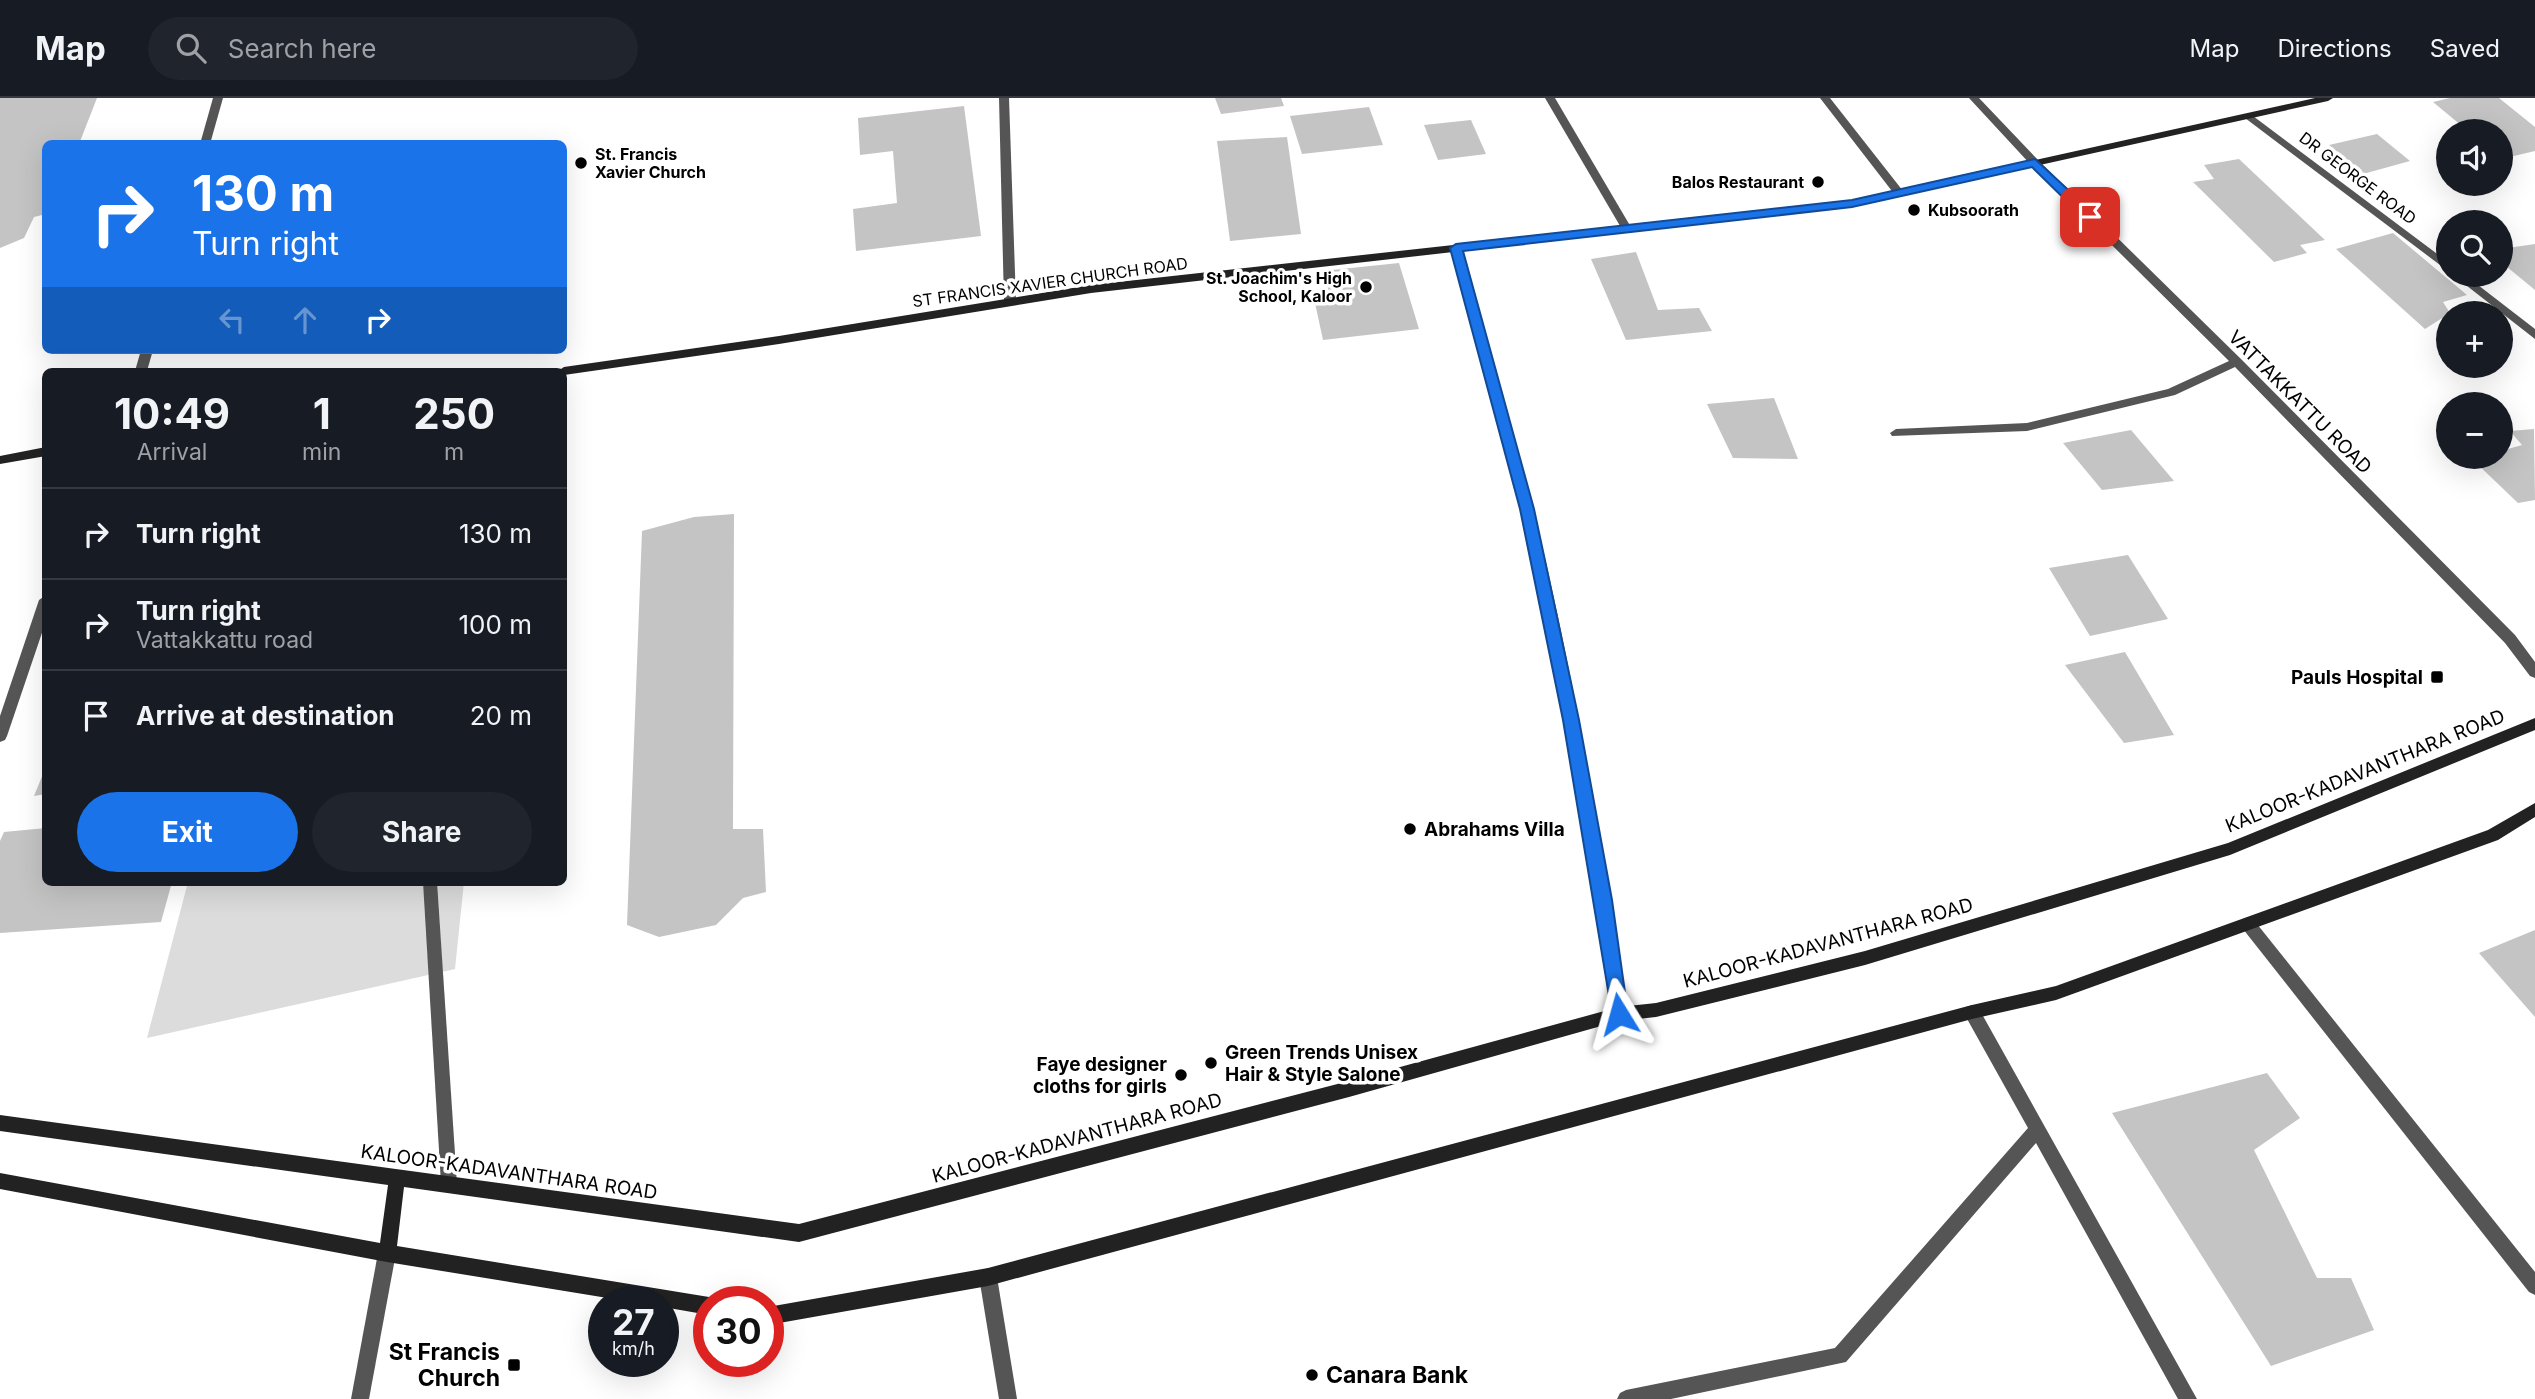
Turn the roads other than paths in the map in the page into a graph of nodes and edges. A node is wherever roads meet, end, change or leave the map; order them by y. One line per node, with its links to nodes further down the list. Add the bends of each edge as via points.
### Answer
1 (218, 98): 8 (street)
2 (1004, 98): 15 (street)
3 (1550, 98): 11 (street)
4 (1825, 98): 10 (street)
5 (1975, 98): 9 (street, VATTAKKATTU ROAD)
6 (2328, 98): 7 (main road, ST FRANCIS XAVIER CHURCH ROAD)
7 (2249, 116): 9 (main road, ST FRANCIS XAVIER CHURCH ROAD); 13 (street, DR GEORGE ROAD)
8 (206, 140)
9 (2035, 163): 10 (main road, ST FRANCIS XAVIER CHURCH ROAD); 17 (street, VATTAKKATTU ROAD)
10 (1899, 193): 11 (main road, ST FRANCIS XAVIER CHURCH ROAD, via 1852,204)
11 (1627, 229): 12 (main road, ST FRANCIS XAVIER CHURCH ROAD)
12 (1456, 248): 15 (main road, ST FRANCIS XAVIER CHURCH ROAD); 30 (street, via 1527,509 1571,722)
13 (2436, 258)
14 (2473, 287): 16 (street)
15 (1010, 302): 18 (main road, ST FRANCIS XAVIER CHURCH ROAD)
16 (2535, 335)
17 (2237, 362): 19 (street, via 2171,392 2027,427); 23 (street, VATTAKKATTU ROAD, via 2510,639)
18 (567, 371)
19 (1896, 433)
20 (42, 452): 21 (main road)
21 (0, 460)
22 (42, 612): 25 (street)
23 (2535, 671)
24 (2535, 724): 30 (main road, KALOOR-KADAVANTHARA ROAD, via 2230,849 1865,958 1656,1010)
25 (0, 736)
26 (2535, 810): 28 (main road, via 2493,835)
27 (430, 886): 35 (street)
28 (2248, 924): 29 (main road, via 2056,993); 38 (street)
29 (1972, 1012): 32 (street); 37 (main road)
30 (1619, 1014): 35 (main road, KALOOR-KADAVANTHARA ROAD, via 799,1233)
31 (0, 1123): 33 (main road, KALOOR-KADAVANTHARA ROAD)
32 (2037, 1130): 43 (street, via 1840,1356); 44 (street)
33 (397, 1177): 35 (main road, KALOOR-KADAVANTHARA ROAD); 36 (main road)
34 (0, 1181): 36 (main road)
35 (449, 1184)
36 (387, 1253): 39 (main road); 41 (street)
37 (988, 1277): 40 (main road); 42 (street)
38 (2535, 1286)
39 (693, 1303)
40 (784, 1313)
41 (360, 1399)
42 (1008, 1399)
43 (1626, 1399)
44 (2188, 1399)

